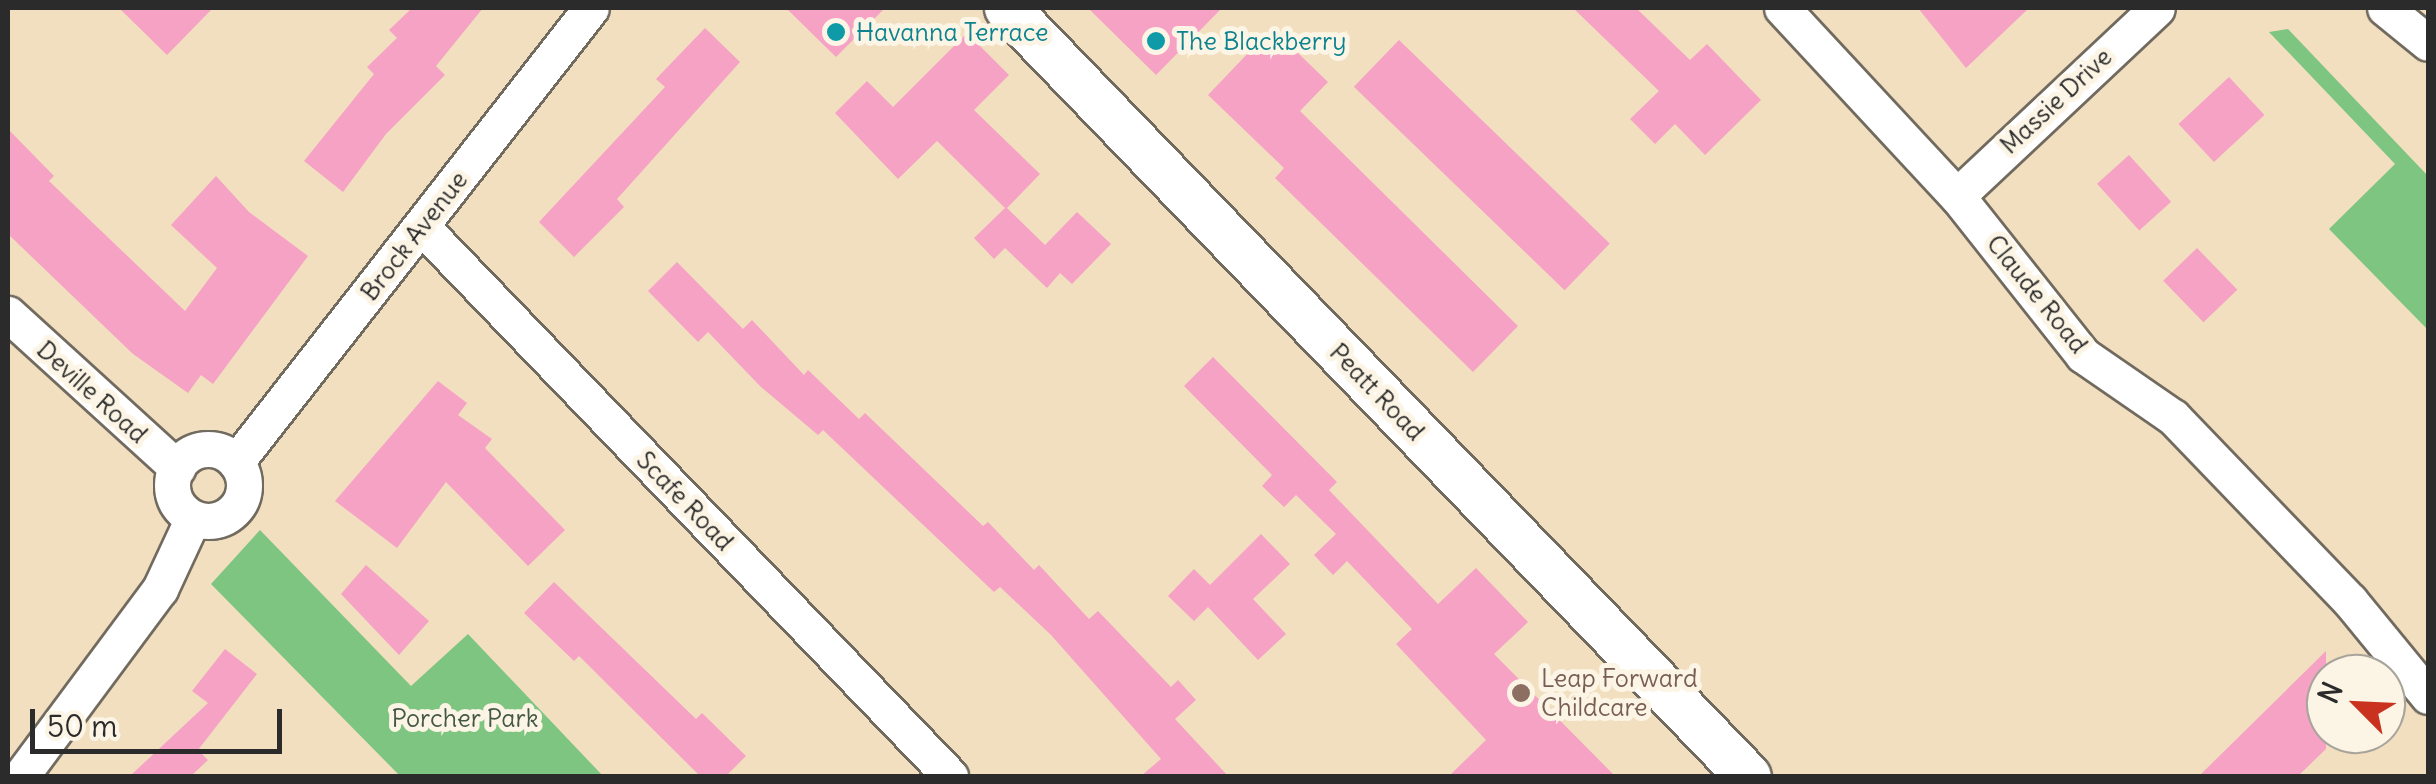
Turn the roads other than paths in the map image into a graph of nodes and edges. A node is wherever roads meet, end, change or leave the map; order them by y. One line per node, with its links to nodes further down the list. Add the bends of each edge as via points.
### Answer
1 (591, 8): 8 (street, Brock Avenue)
2 (1007, 8): 16 (street, Peatt Road)
3 (1782, 8): 7 (street, Claude Road)
4 (2157, 8): 7 (street, Massie Drive)
5 (2385, 8): 6 (street)
6 (2428, 43)
7 (1957, 196): 13 (street, Claude Road, via 2084,354 2173,417 2350,602)
8 (421, 226): 10 (street, Brock Avenue); 15 (street, Scafe Road)
9 (8, 314): 11 (street, Deville Road)
10 (236, 462): 11 (street, via 205,450); 12 (street, via 244,484 237,507 217,520)
11 (177, 468): 12 (street, via 176,501)
12 (193, 518): 14 (street, via 160,589)
13 (2428, 696)
14 (32, 772)
15 (950, 776)
16 (1748, 776)

